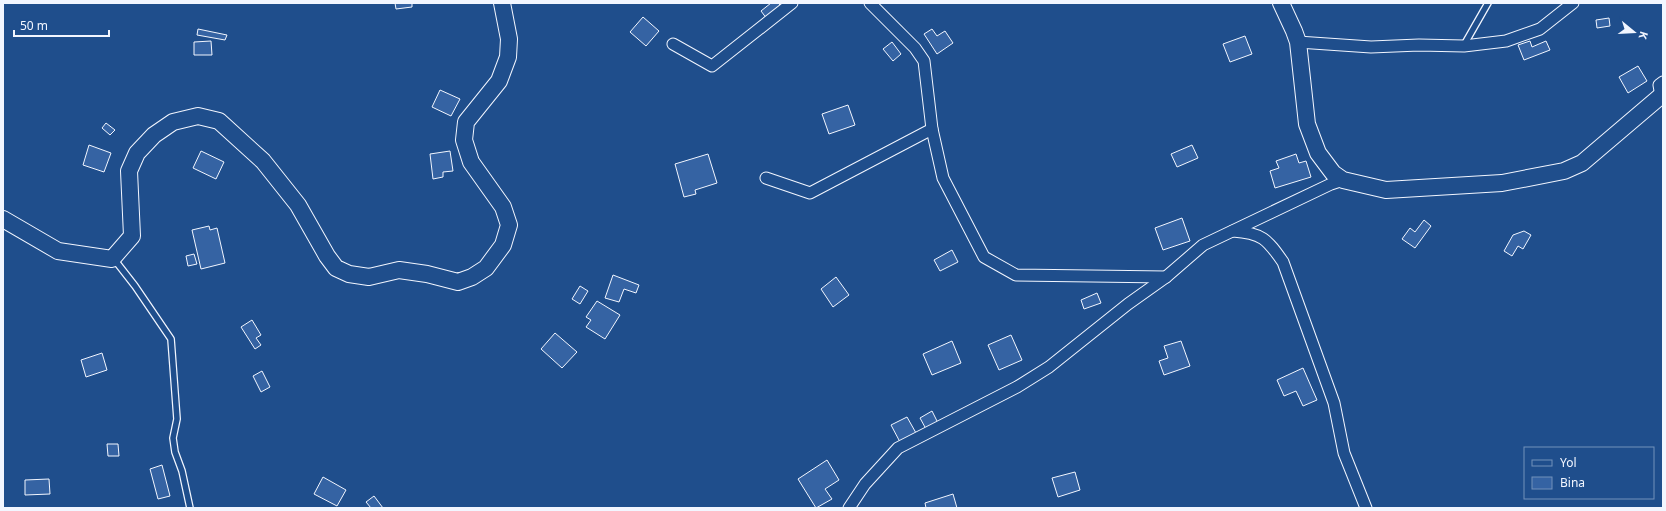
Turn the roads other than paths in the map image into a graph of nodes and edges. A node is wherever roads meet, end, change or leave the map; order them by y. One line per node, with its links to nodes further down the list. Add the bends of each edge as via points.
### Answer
1 (502, 3): 16 (street, via 510,38 508,57 499,81 466,122 464,140 471,162 503,207 509,225 503,245 486,268 458,282 399,270 369,277 349,274 336,268 298,205 263,161 219,121 198,116 173,122 154,135 137,153 129,170 132,236)
2 (792, 3): 8 (street, via 712,66)
3 (870, 3): 11 (street, via 915,48 924,61)
4 (1281, 3): 7 (street)
5 (1488, 3): 9 (lane)
6 (1573, 3): 9 (street, via 1540,29 1506,41)
7 (1298, 42): 9 (street, via 1371,47); 13 (street, via 1311,139 1333,174)
8 (673, 44)
9 (1464, 46)
10 (1662, 91): 13 (street, via 1582,163 1564,171 1502,183 1386,190)
11 (932, 129): 12 (street, via 810,193); 17 (street, via 943,178 984,257 1016,275)
12 (766, 178)
13 (1342, 180): 15 (street)
14 (3, 219): 16 (street, via 58,251 112,259)
15 (1233, 231): 17 (street, via 1204,245); 20 (street, via 1258,235 1270,243 1284,262 1334,404 1344,453)
16 (113, 257): 18 (lane, via 171,339 177,419 173,438)
17 (1166, 277): 19 (street, via 1049,367 1017,387 898,448 865,484)
18 (190, 508)
19 (849, 508)
20 (1366, 508)

